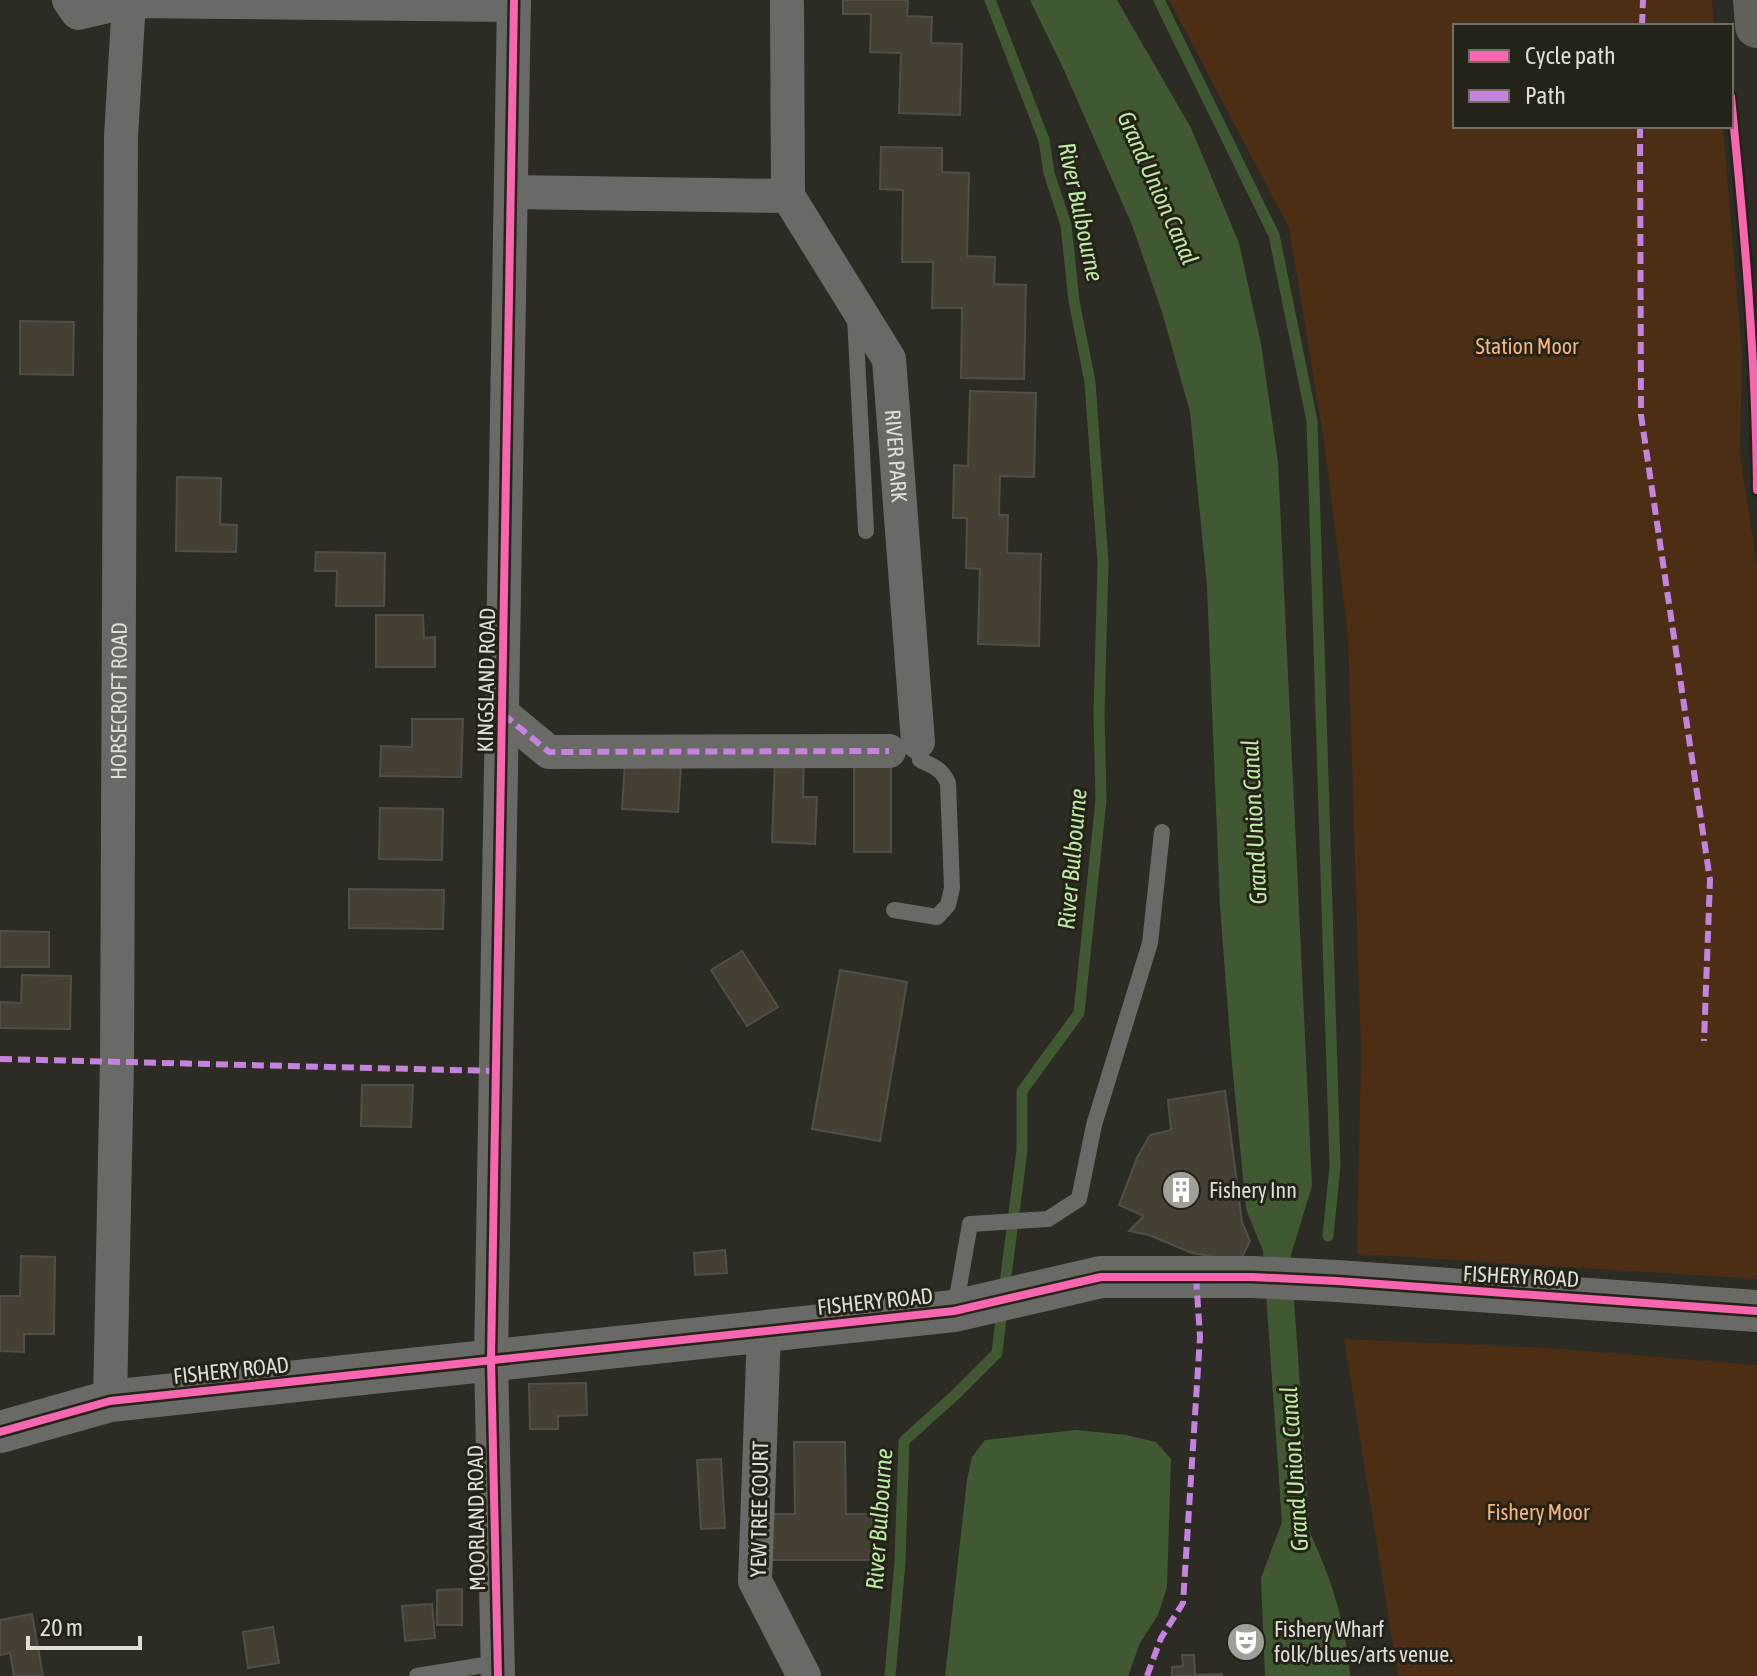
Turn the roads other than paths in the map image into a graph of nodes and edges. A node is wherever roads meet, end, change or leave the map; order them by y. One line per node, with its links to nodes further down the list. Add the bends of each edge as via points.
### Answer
1 (69, 0): 2 (street, via 78,13)
2 (129, 0): 4 (street); 19 (street, HORSECROFT ROAD, via 121,137 117,1061)
3 (1755, 0): 6 (main road)
4 (514, 2): 7 (street, KINGSLAND ROAD)
5 (787, 3): 8 (street)
6 (1757, 26)
7 (511, 192): 8 (street); 11 (street, KINGSLAND ROAD)
8 (788, 196): 9 (street, RIVER PARK)
9 (855, 303): 10 (lane); 12 (street, RIVER PARK, via 889,359)
10 (866, 531)
11 (503, 714): 12 (street, via 549,752); 18 (street, KINGSLAND ROAD)
12 (903, 746): 14 (lane, via 935,766 948,783 952,888 948,905 937,917)
13 (1162, 832): 15 (lane, via 1150,943 1094,1125 1079,1199 1048,1219 970,1224)
14 (894, 910)
15 (954, 1311): 16 (street, FISHERY ROAD, via 1101,1277 1252,1277); 17 (street, FISHERY ROAD)
16 (1757, 1311)
17 (764, 1331): 18 (street, FISHERY ROAD); 23 (street, YEW TREE COURT, via 755,1581)
18 (491, 1359): 19 (street, FISHERY ROAD); 21 (street, MOORLAND ROAD)
19 (110, 1401): 20 (street, FISHERY ROAD)
20 (0, 1432)
21 (497, 1669): 22 (lane)
22 (417, 1676)
23 (804, 1676)

